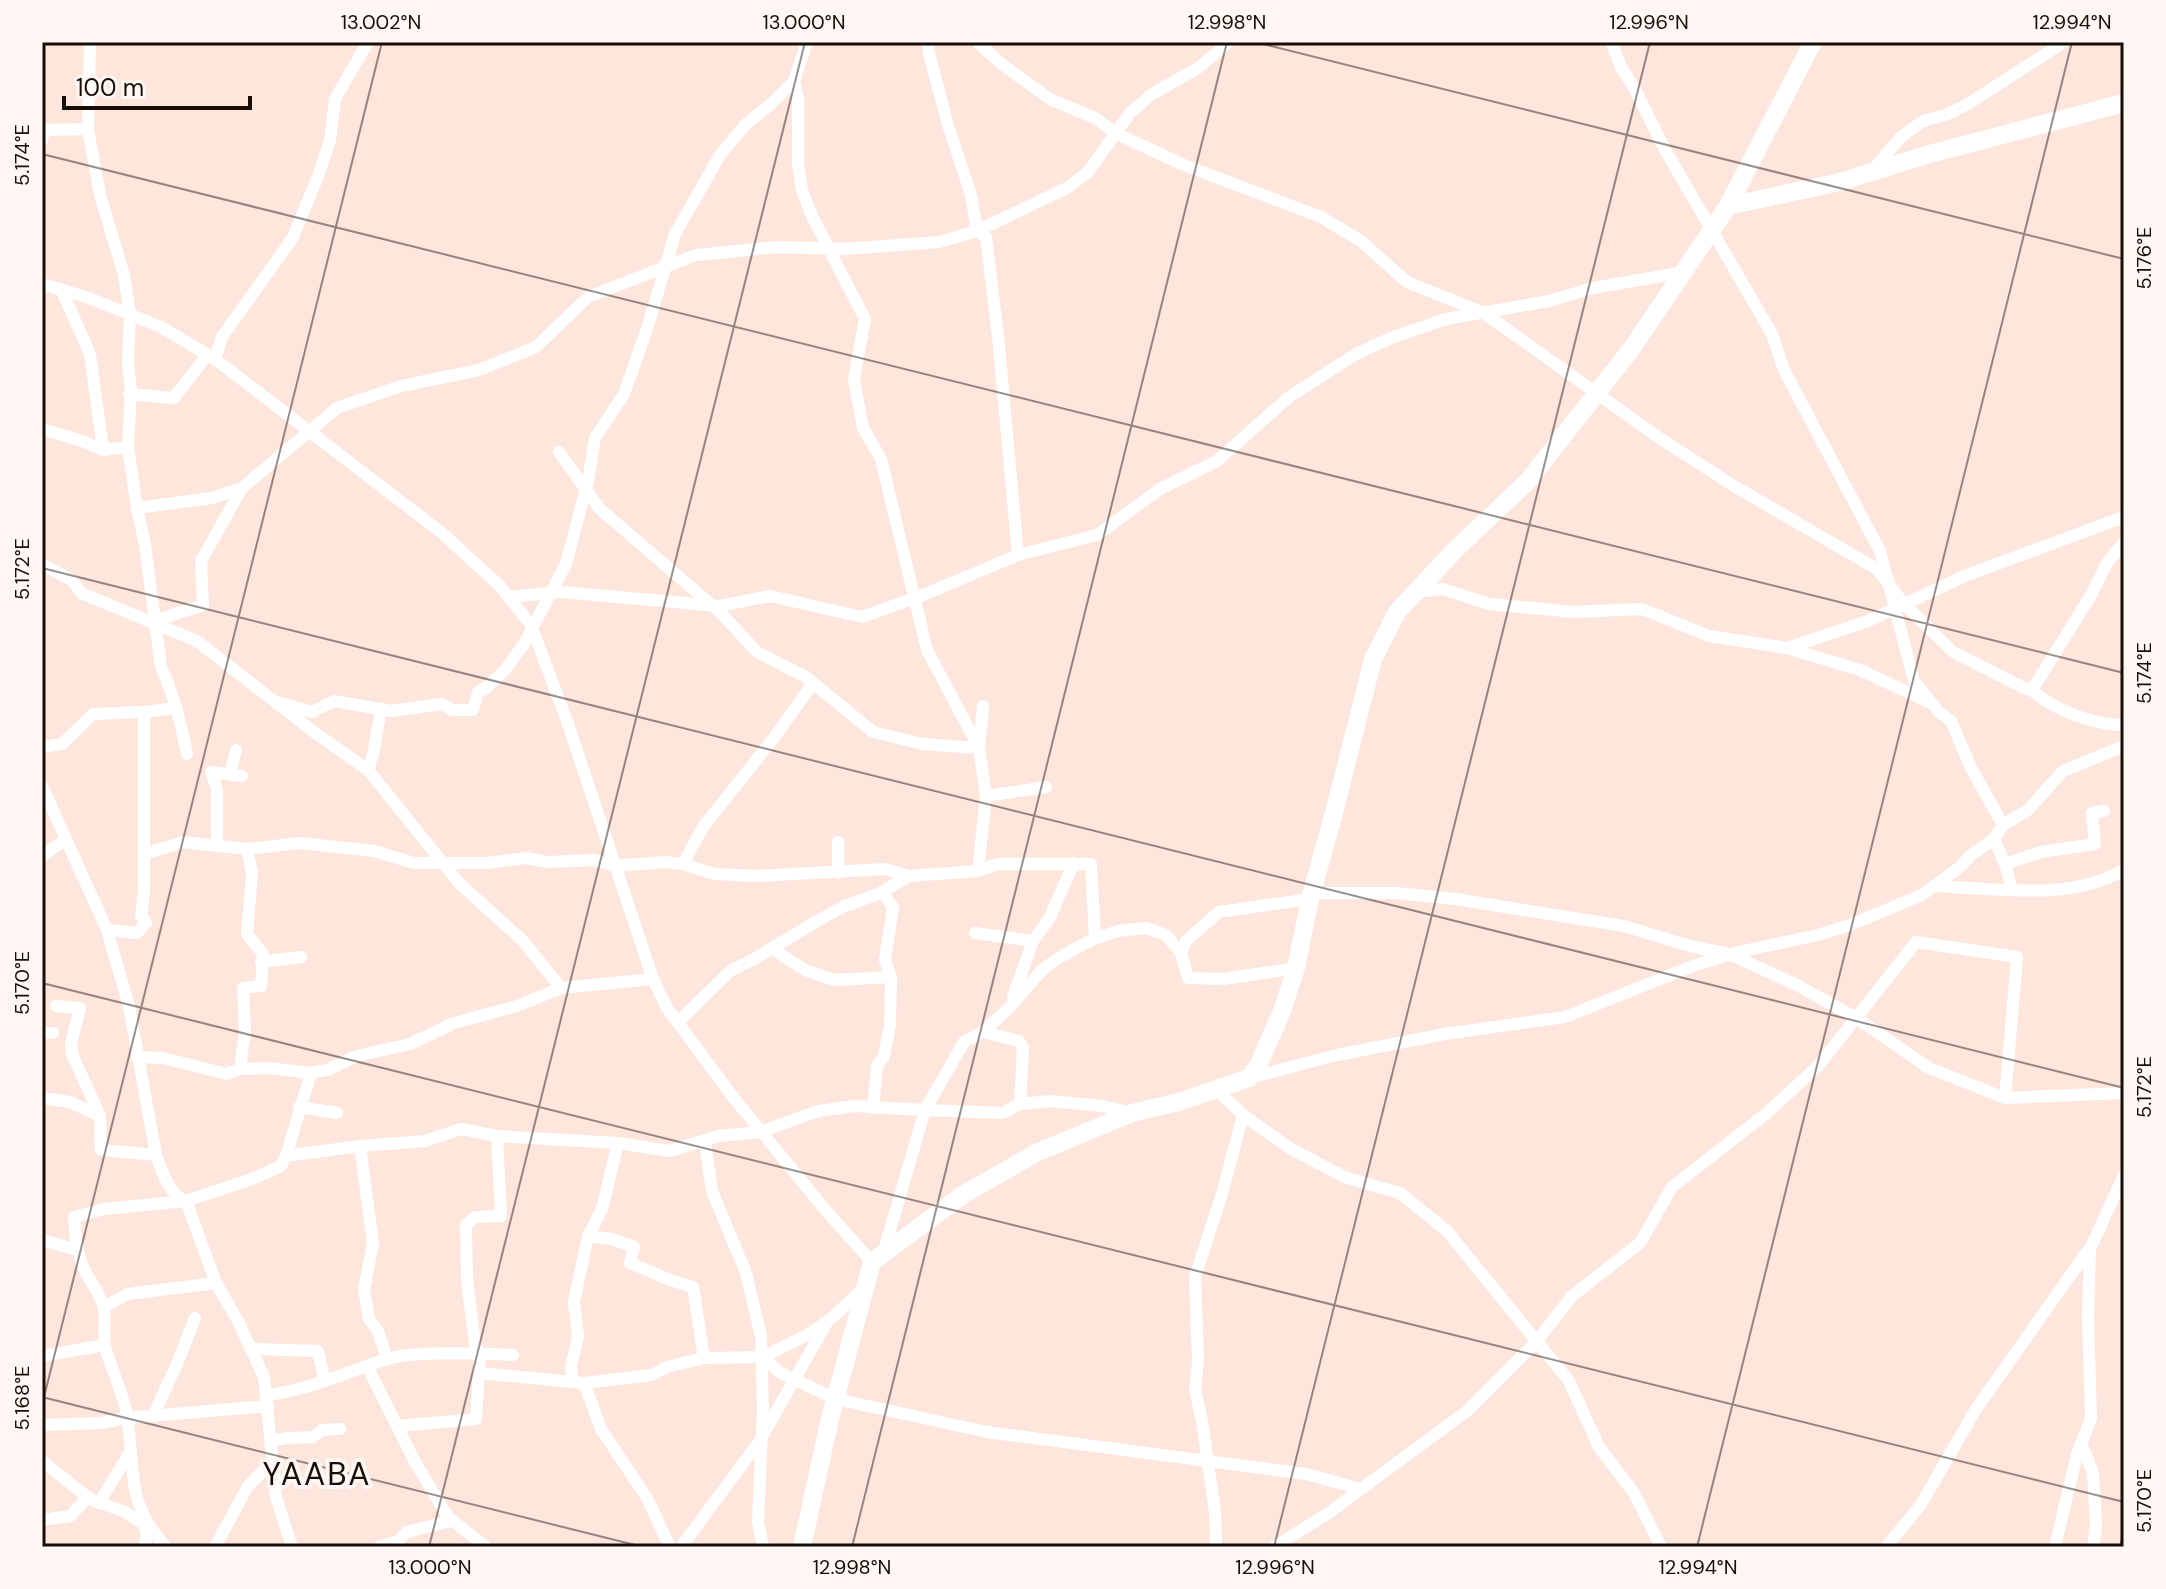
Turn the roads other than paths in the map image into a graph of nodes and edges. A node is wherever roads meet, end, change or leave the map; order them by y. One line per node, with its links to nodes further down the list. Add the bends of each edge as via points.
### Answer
1 (90, 42): 12 (street)
2 (368, 42): 26 (street, via 335,99 330,140 292,239)
3 (807, 42): 10 (street)
4 (928, 42): 18 (street)
5 (977, 42): 13 (street, via 1050,99 1097,119)
6 (1229, 42): 13 (street, via 1198,68 1152,94)
7 (1611, 42): 17 (street, via 1664,148)
8 (1813, 42): 16 (street)
9 (2064, 42): 15 (street, via 1968,104 1923,121)
10 (794, 81): 19 (street, via 802,190); 20 (street, via 720,155 675,234)
11 (2124, 103): 15 (street)
12 (88, 129): 14 (street, via 45,130); 25 (street)
13 (1115, 133): 18 (street, via 1088,172 1067,188); 24 (street, via 1321,217 1361,241 1407,282)
14 (42, 140)
15 (1871, 172): 16 (street)
16 (1728, 206): 17 (street)
17 (1713, 229): 21 (street); 41 (street, via 1772,334 1784,370 1880,551)
18 (977, 231): 19 (street, via 939,242); 39 (street, via 986,237 991,268)
19 (829, 249): 20 (street, via 778,247 696,255); 45 (street, via 865,319 854,379 863,428 881,459)
20 (665, 266): 30 (street, via 588,297 536,347 479,370 401,386 337,408); 35 (street, via 624,394 595,438)
21 (1684, 272): 24 (street); 27 (street)
22 (42, 284): 23 (street)
23 (61, 289): 25 (street); 32 (street, via 90,354)
24 (1484, 313): 27 (street); 39 (street, via 1419,327 1356,354 1289,397 1217,461 1160,489 1097,535)
25 (130, 314): 26 (street); 28 (street)
26 (211, 357): 28 (street, via 174,398); 30 (street)
27 (1597, 393): 41 (street, via 1734,486 1877,569); 42 (street, via 1528,481)
28 (129, 394): 31 (street)
29 (42, 429): 32 (street)
30 (308, 430): 34 (street); 44 (street, via 442,533)
31 (128, 447): 32 (street); 36 (street)
32 (103, 450)
33 (559, 452): 35 (street)
34 (242, 488): 36 (street, via 212,498); 48 (street, via 201,561 203,605)
35 (586, 488): 43 (street, via 566,564); 46 (street, via 600,509)
36 (137, 508): 48 (street)
37 (2124, 517): 47 (street)
38 (2124, 542): 52 (street)
39 (1018, 555): 45 (street)
40 (42, 564): 48 (street, via 73,581 81,593)
41 (1888, 584): 47 (street)
42 (1415, 592): 50 (street, via 1443,589 1489,604 1573,612 1642,609 1709,636); 90 (street, via 1397,612 1373,659)
43 (551, 593): 44 (street); 46 (street); 49 (street)
44 (509, 597): 49 (street)
45 (915, 598): 46 (street, via 862,617 770,596); 62 (street, via 927,650)
46 (712, 605): 51 (street, via 757,652)
47 (1899, 606): 50 (street); 52 (street, via 1953,652); 54 (street, via 1914,681)
48 (154, 621): 53 (street, via 197,641); 56 (street, via 161,667)
49 (533, 631): 57 (street, via 505,670 478,692 473,710 442,704); 82 (street)
50 (1787, 648): 54 (street, via 1860,670)
51 (813, 683): 62 (street, via 873,732 922,744); 80 (street, via 703,827)
52 (2032, 690): 59 (street, via 2069,711 2107,725)
53 (277, 702): 57 (street, via 312,712 334,701); 65 (street)
54 (1931, 703): 70 (street, via 1951,721)
55 (983, 706): 62 (street)
56 (176, 708): 58 (street); 64 (street)
57 (381, 709): 65 (street)
58 (144, 712): 61 (street, via 93,714 62,744); 76 (street)
59 (2124, 725)
60 (2124, 746): 70 (street, via 2063,771 2028,810)
61 (42, 747)
62 (979, 748): 68 (street)
63 (236, 750): 74 (street, via 236,776 211,772 217,789)
64 (187, 754)
65 (368, 770): 78 (street)
66 (42, 786): 72 (street)
67 (1046, 787): 68 (street)
68 (986, 796): 83 (street)
69 (2104, 811): 81 (street, via 2092,813 2095,844)
70 (2003, 825): 71 (street)
71 (1994, 839): 81 (street); 87 (street)
72 (65, 840): 77 (street); 91 (street)
73 (838, 842): 85 (street)
74 (217, 846): 75 (street); 76 (street, via 183,842)
75 (247, 849): 78 (street, via 300,843 374,851 414,863); 99 (street, via 252,873 247,934 263,954)
76 (144, 854): 91 (street, via 141,916 146,923 137,933)
77 (42, 856)
78 (440, 861): 82 (street, via 526,858 595,860); 103 (street, via 523,941)
79 (1074, 863): 83 (street, via 998,864); 93 (street, via 1091,864); 94 (street)
80 (683, 864): 82 (street); 85 (street, via 714,874)
81 (2005, 864): 88 (street)
82 (614, 866): 102 (street)
83 (978, 871): 86 (street)
84 (2123, 871): 88 (street, via 2081,888)
85 (838, 873): 86 (street, via 885,869)
86 (909, 876): 89 (street)
87 (1934, 886): 88 (street); 97 (street, via 1850,925)
88 (2012, 889)
89 (882, 892): 95 (street, via 845,906); 101 (street, via 893,907 885,960)
90 (1311, 896): 96 (street, via 1219,912 1186,941); 97 (street, via 1397,893 1455,899 1624,926); 100 (street)
91 (107, 930): 109 (street)
92 (975, 933): 94 (street)
93 (1095, 939): 96 (street, via 1146,928 1166,935); 105 (street, via 1042,970)
94 (1033, 941): 105 (street)
95 (771, 948): 101 (street, via 805,970 834,980); 107 (street, via 730,971)
96 (1181, 953): 100 (street, via 1188,978 1224,979)
97 (1729, 954): 106 (street); 112 (street, via 1565,1017 1445,1034)
98 (301, 957): 99 (street)
99 (261, 962): 110 (street, via 261,986 243,988)
100 (1296, 968): 112 (street, via 1268,1047)
101 (891, 977): 119 (street, via 890,1025 877,1066)
102 (653, 979): 103 (street); 107 (street)
103 (561, 988): 111 (street, via 454,1023 410,1044)
104 (56, 1006): 124 (street, via 80,1008 72,1054)
105 (1008, 1009): 108 (street)
106 (1858, 1019): 116 (street, via 1929,1068); 116 (street, via 1916,942 2017,957); 144 (street, via 1767,1113 1672,1187 1640,1243 1572,1296)
107 (678, 1022): 125 (street)
108 (983, 1032): 117 (street, via 1019,1041 1023,1048); 120 (street, via 964,1042)
109 (137, 1057): 110 (street, via 227,1074); 130 (street)
110 (240, 1069): 111 (street)
111 (311, 1073): 118 (street)
112 (1249, 1078): 113 (street)
113 (1216, 1089): 122 (street); 123 (street)
114 (2124, 1093): 116 (street)
115 (42, 1098): 124 (street, via 70,1102)
116 (2005, 1098)
117 (1020, 1104): 120 (street, via 1003,1113); 122 (street, via 1066,1101)
118 (299, 1107): 121 (street); 131 (street)
119 (873, 1108): 120 (street); 125 (street, via 818,1111)
120 (925, 1110): 138 (street)
121 (337, 1113)
122 (1132, 1113): 138 (street, via 1038,1152 964,1194)
123 (1243, 1115): 144 (street, via 1291,1149 1347,1178 1400,1193 1447,1231); 171 (street, via 1195,1277 1195,1390)
124 (100, 1116): 130 (street, via 101,1150)
125 (760, 1132): 128 (street, via 718,1136); 138 (street)
126 (497, 1136): 127 (street); 129 (street, via 461,1129 425,1141); 147 (street, via 501,1216 475,1217 466,1225 467,1279)
127 (618, 1143): 128 (street, via 670,1151); 134 (street, via 602,1209)
128 (705, 1143): 150 (street, via 712,1191 750,1288)
129 (360, 1146): 131 (street); 152 (street, via 373,1243 364,1290 369,1319)
130 (156, 1155): 133 (street, via 178,1198)
131 (286, 1156): 133 (street, via 281,1166)
132 (2124, 1175): 136 (street)
133 (186, 1201): 137 (street, via 74,1217); 139 (street)
134 (588, 1236): 151 (street, via 634,1247 630,1263 693,1287); 157 (street, via 574,1302 578,1336 571,1367)
135 (42, 1240): 137 (street)
136 (2090, 1249): 167 (street, via 2091,1419); 192 (street, via 1976,1409 1920,1506)
137 (78, 1250): 141 (street)
138 (877, 1258): 140 (street)
139 (216, 1283): 141 (street, via 128,1294); 146 (street)
140 (864, 1288): 143 (street); 158 (street)
141 (104, 1307): 145 (street)
142 (195, 1318): 160 (street)
143 (829, 1320): 150 (street); 155 (street)
144 (1537, 1341): 174 (street, via 1467,1411); 191 (street, via 1569,1381 1599,1447 1634,1493)
145 (105, 1345): 149 (street); 161 (street)
146 (251, 1349): 156 (street, via 318,1351); 159 (street)
147 (480, 1354): 148 (street); 152 (street); 154 (street)
148 (513, 1355)
149 (42, 1356)
150 (763, 1357): 151 (street); 155 (street); 166 (street)
151 (704, 1358): 157 (street, via 652,1375)
152 (389, 1359): 153 (street)
153 (368, 1368): 156 (street); 163 (street)
154 (479, 1373): 157 (street); 163 (street, via 476,1419)
155 (794, 1380): 158 (street); 166 (street)
156 (325, 1381): 159 (street)
157 (578, 1382): 185 (street)
158 (836, 1399): 171 (street, via 987,1432); 188 (street)
159 (268, 1400): 160 (street); 165 (street)
160 (153, 1416): 161 (street)
161 (127, 1418): 162 (street); 168 (street)
162 (42, 1425)
163 (398, 1426): 177 (street)
164 (340, 1429): 165 (street)
165 (271, 1441): 170 (street)
166 (759, 1442): 186 (street); 187 (street, via 758,1522)
167 (2081, 1443): 193 (street); 194 (street, via 2093,1473)
168 (130, 1452): 175 (street); 178 (street)
169 (42, 1461): 172 (street)
170 (272, 1462): 181 (street, via 248,1486); 182 (street, via 276,1497)
171 (1208, 1462): 174 (street, via 1306,1474); 189 (street)
172 (60, 1476): 173 (street); 175 (street)
173 (42, 1477)
174 (1361, 1489): 190 (street)
175 (93, 1500): 176 (street, via 70,1516); 178 (street)
176 (42, 1520)
177 (451, 1521): 183 (street, via 407,1532); 184 (street)
178 (146, 1526): 179 (street); 180 (street)
179 (144, 1547)
180 (166, 1547)
181 (215, 1547)
182 (292, 1547)
183 (379, 1547)
184 (486, 1547)
185 (670, 1547)
186 (681, 1547)
187 (763, 1547)
188 (802, 1547)
189 (1216, 1547)
190 (1274, 1547)
191 (1661, 1547)
192 (1886, 1547)
193 (2055, 1547)
194 (2093, 1547)

